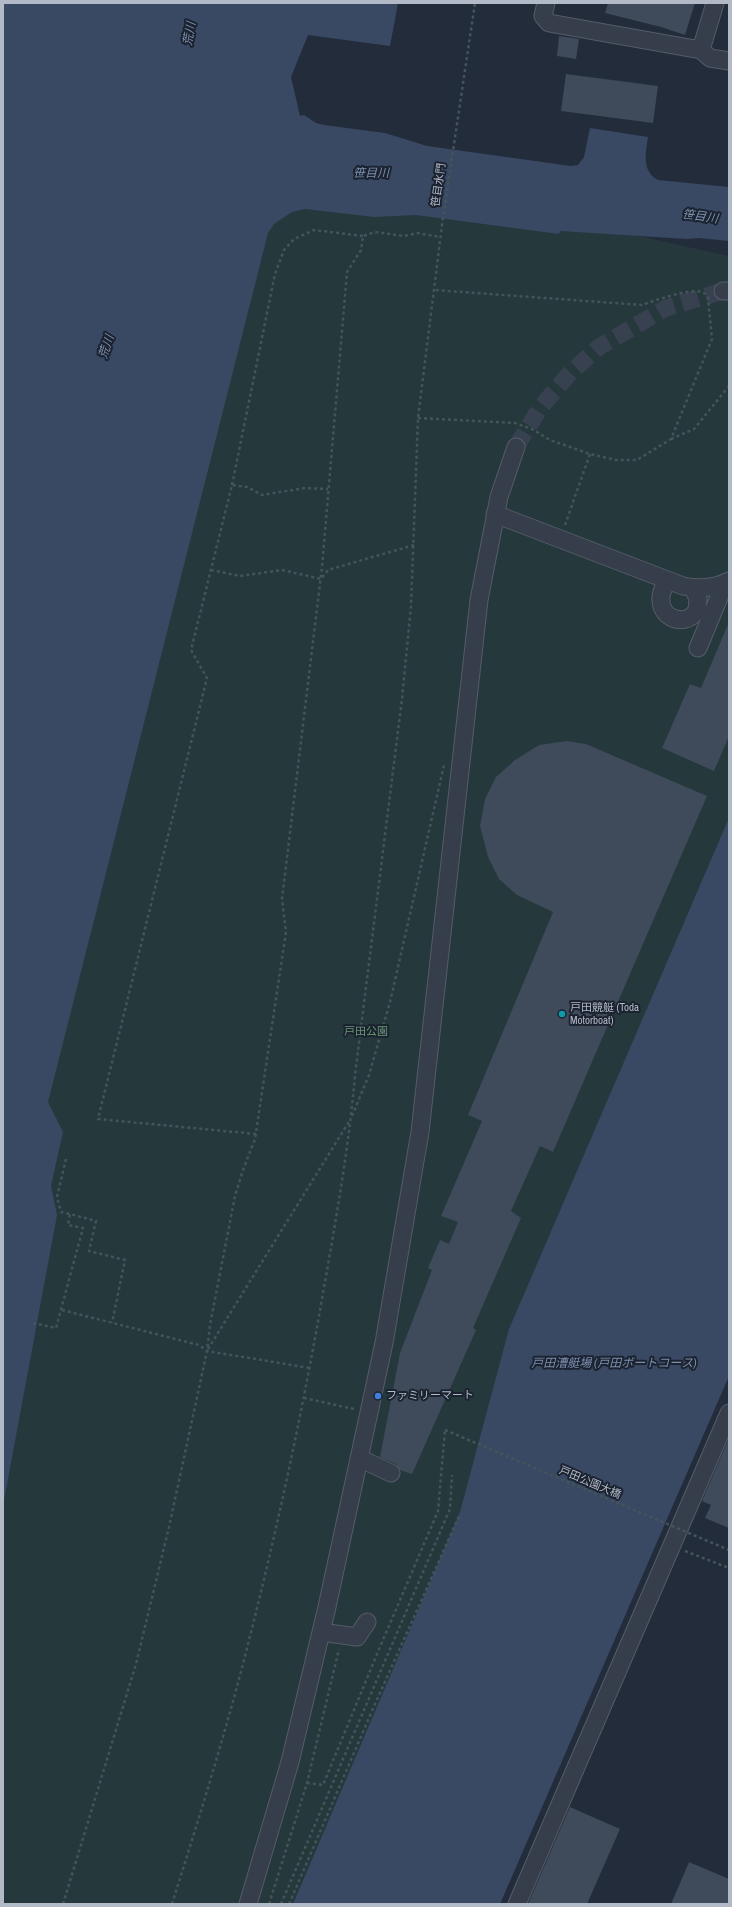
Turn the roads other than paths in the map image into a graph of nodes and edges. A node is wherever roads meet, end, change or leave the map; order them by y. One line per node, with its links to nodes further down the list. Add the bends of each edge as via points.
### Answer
1 (546, 3): 3 (street, via 543,16 549,23)
2 (715, 3): 3 (street)
3 (701, 50): 4 (street, via 710,58)
4 (729, 62)
5 (516, 447): 6 (street)
6 (495, 514): 7 (street); 12 (street, via 479,600 420,1132 384,1343)
7 (667, 580): 9 (street); 9 (street, via 661,595 662,608 670,617 678,620 690,618 697,610 698,598)
8 (727, 582): 9 (street, via 709,588); 10 (street)
9 (693, 588)
10 (698, 648)
11 (728, 1416): 17 (street)
12 (359, 1458): 13 (street); 15 (street)
13 (391, 1473)
14 (367, 1622): 15 (street, via 357,1637)
15 (321, 1632): 16 (street, via 290,1762)
16 (248, 1904)
17 (517, 1904)

